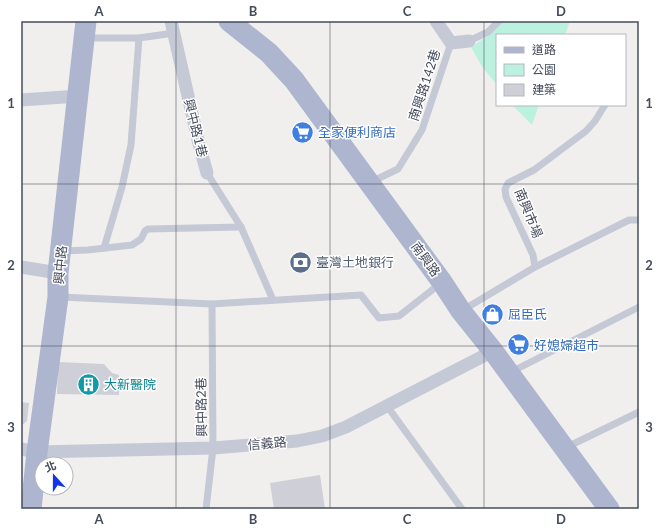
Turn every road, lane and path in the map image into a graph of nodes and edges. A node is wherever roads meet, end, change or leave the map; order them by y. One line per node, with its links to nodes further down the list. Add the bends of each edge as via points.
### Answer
1 (229, 21): 13 (main road, 南興路, via 269,52 294,80)
2 (436, 21): 8 (street)
3 (499, 21): 7 (lane, via 488,32)
4 (173, 27): 6 (lane); 12 (street, 興中路1巷)
5 (85, 30): 6 (lane); 9 (main road, 興中路)
6 (139, 38): 16 (lane, via 132,145)
7 (469, 41): 8 (street)
8 (451, 43): 13 (lane, 南興路142巷, via 422,130 398,169)
9 (79, 96): 10 (street); 17 (main road, 興中路)
10 (21, 100)
11 (604, 106): 19 (lane, 南興市場, via 586,131 534,170 508,184 505,189 506,197 533,256)
12 (207, 173): 15 (lane, 興中路1巷)
13 (369, 183): 21 (main road, 南興路)
14 (639, 220): 19 (lane, via 629,220)
15 (241, 227): 16 (lane, via 148,229 141,239 132,245); 23 (lane, 興中路1巷)
16 (104, 248): 17 (lane)
17 (61, 251): 20 (main road, 興中路)
18 (21, 267): 20 (street)
19 (535, 267): 26 (lane)
20 (58, 273): 22 (main road, 興中路)
21 (442, 282): 23 (lane, via 399,316 379,318 361,295); 26 (main road, 南興路)
22 (58, 297): 24 (lane); 33 (main road, 興中路)
23 (273, 300): 24 (lane)
24 (212, 304): 31 (lane, 興中路2巷)
25 (639, 307): 28 (lane)
26 (461, 312): 27 (main road, 南興路)
27 (493, 351): 28 (main road, 南興路); 29 (street, 信義路)
28 (509, 372): 32 (main road, 南興路)
29 (387, 406): 31 (street, 信義路, via 322,436 297,441); 36 (lane)
30 (639, 412): 32 (lane)
31 (213, 448): 33 (street, 信義路); 35 (lane, 興中路2巷)
32 (565, 448): 37 (main road, 南興路)
33 (29, 450): 34 (main road, 興中路)
34 (31, 509)
35 (206, 509)
36 (462, 509)
37 (609, 509)

